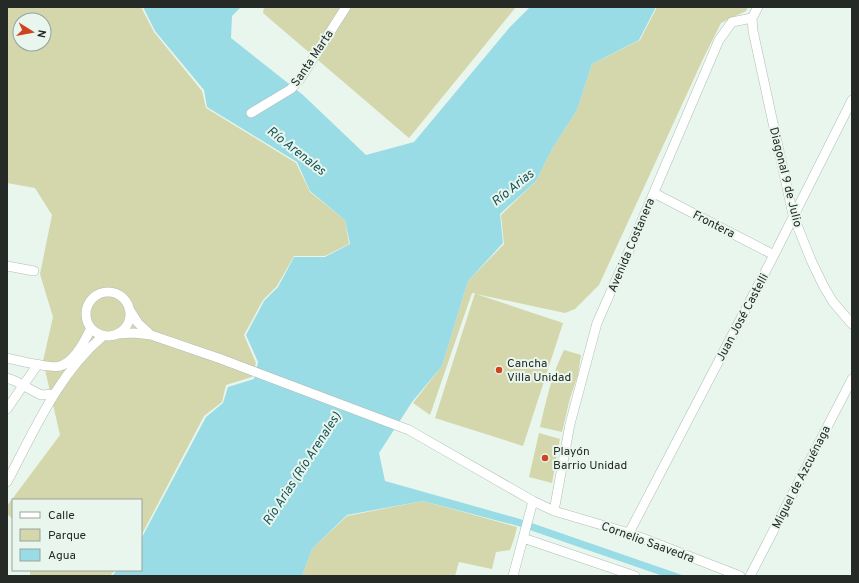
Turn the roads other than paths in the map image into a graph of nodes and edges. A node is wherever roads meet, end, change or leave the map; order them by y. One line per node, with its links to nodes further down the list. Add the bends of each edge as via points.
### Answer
1 (346, 7): 5 (street, Santa Marta, via 291,90)
2 (758, 7): 3 (street)
3 (752, 18): 6 (street, Avenida Costanera, via 732,22 720,40); 7 (street, Diagonal 9 de Julio)
4 (852, 100): 7 (street, Juan José Castelli)
5 (251, 113)
6 (654, 193): 8 (street, Frontera); 26 (street, Avenida Costanera, via 597,323 570,424)
7 (793, 215): 8 (street, Juan José Castelli); 12 (street, Diagonal 9 de Julio, via 823,285 833,302)
8 (774, 255): 27 (street, Juan José Castelli)
9 (7, 266): 10 (street)
10 (34, 271)
11 (129, 309): 13 (street, via 126,302 117,294 98,294 88,303 86,309 87,323); 14 (street, via 128,323); 15 (street)
12 (852, 324)
13 (91, 328): 16 (street); 18 (street, via 83,344 68,362 59,367)
14 (118, 334): 15 (street); 16 (street)
15 (150, 335): 25 (street, Cornelio Saavedra, via 409,430)
16 (103, 336): 22 (street, via 89,348)
17 (7, 358): 18 (street)
18 (38, 364): 21 (street)
19 (7, 378): 21 (street)
20 (852, 379): 32 (street, Miguel de Azcuénaga)
21 (24, 386): 22 (street, via 41,395); 23 (street)
22 (54, 394): 24 (street)
23 (7, 409)
24 (7, 482)
25 (533, 501): 26 (street, Cornelio Saavedra); 28 (street)
26 (554, 511): 27 (street, Cornelio Saavedra)
27 (629, 533): 31 (street, Cornelio Saavedra)
28 (523, 538): 29 (street); 30 (street)
29 (513, 576)
30 (635, 576)
31 (740, 576)
32 (750, 576)

